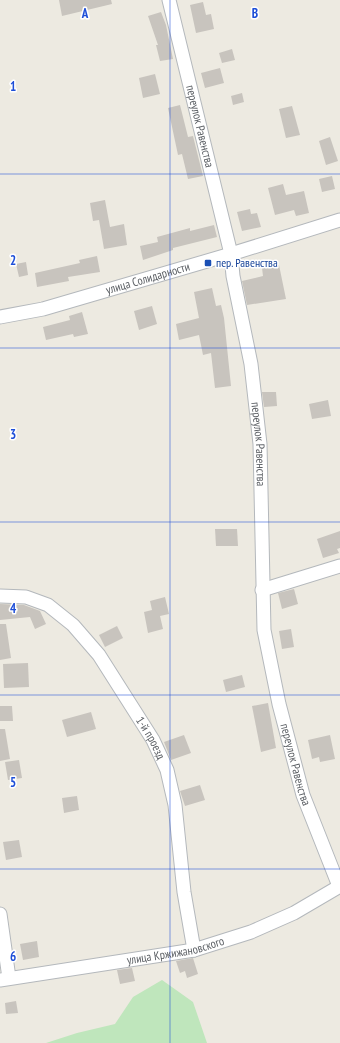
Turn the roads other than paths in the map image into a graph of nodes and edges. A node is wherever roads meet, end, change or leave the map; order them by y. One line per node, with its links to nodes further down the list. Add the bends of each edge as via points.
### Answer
1 (168, 0): 3 (street, переулок Равенства)
2 (340, 220): 3 (street, улица Солидарности)
3 (231, 254): 4 (street, улица Солидарности, via 43,309); 6 (street, переулок Равенства, via 251,364 260,444)
4 (0, 317)
5 (340, 566): 6 (street)
6 (262, 590): 8 (street, переулок Равенства, via 264,630 303,795)
7 (0, 596): 10 (street, 1-й проезд, via 26,597 48,605 73,625 99,655 153,740 167,770 175,805 184,892)
8 (340, 886): 10 (street, улица Кржижановского, via 294,913 251,932)
9 (0, 914): 11 (street)
10 (194, 950): 11 (street, улица Кржижановского)
11 (5, 979)

